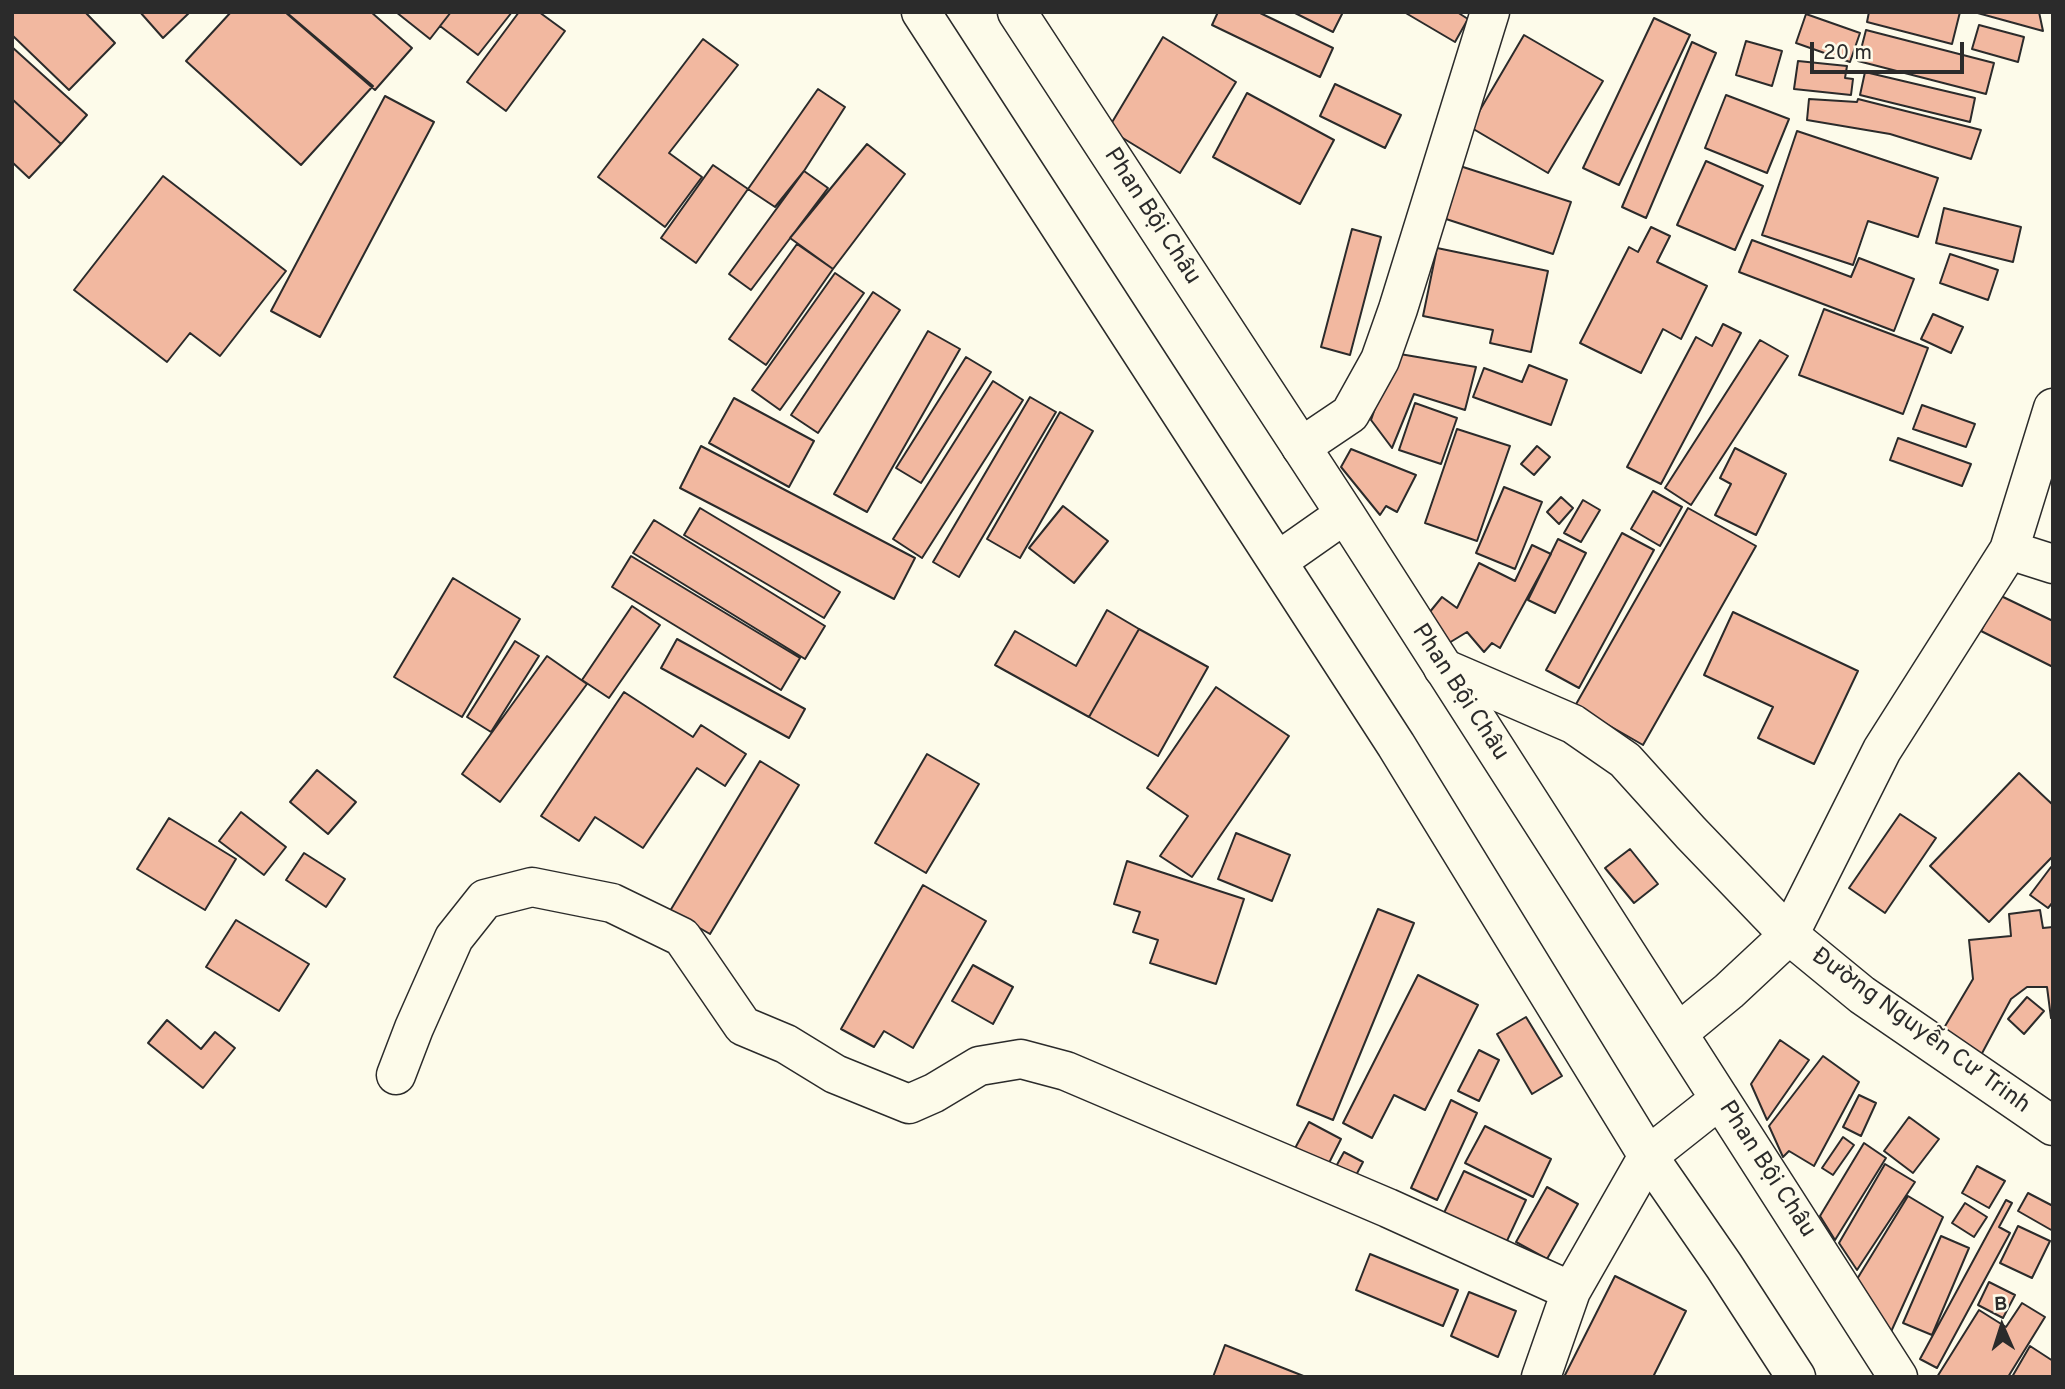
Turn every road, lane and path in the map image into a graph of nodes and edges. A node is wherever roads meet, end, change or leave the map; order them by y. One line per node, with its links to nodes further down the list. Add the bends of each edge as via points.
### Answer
1 (921, 12): 8 (street)
2 (1017, 12): 5 (street, Phan Bội Châu)
3 (1490, 12): 5 (street, via 1380,360 1350,414)
4 (2053, 408): 7 (street)
5 (1301, 447): 6 (street, Phan Bội Châu)
6 (1345, 514): 8 (street); 10 (street, Phan Bội Châu)
7 (2009, 550): 9 (street); 11 (street, via 1882,750)
8 (1278, 562): 16 (street)
9 (2053, 564)
10 (1443, 668): 11 (street, Đường Nguyễn Cư Trinh, via 1573,724 1625,760); 12 (street, Phan Bội Châu)
11 (1789, 936): 12 (street); 15 (street, Đường Nguyễn Cư Trinh, via 1862,995)
12 (1678, 1033): 14 (street, Phan Bội Châu)
13 (396, 1075): 17 (street, via 454,938 485,899 532,887 612,903 682,937 743,1026 786,1044 835,1074 909,1104 979,1066 1021,1059 1066,1071)
14 (1720, 1099): 16 (street); 20 (street, Phan Bội Châu)
15 (2053, 1126)
16 (1648, 1156): 17 (street); 19 (street)
17 (1571, 1291): 18 (street)
18 (1541, 1377)
19 (1796, 1377)
20 (1898, 1377)

